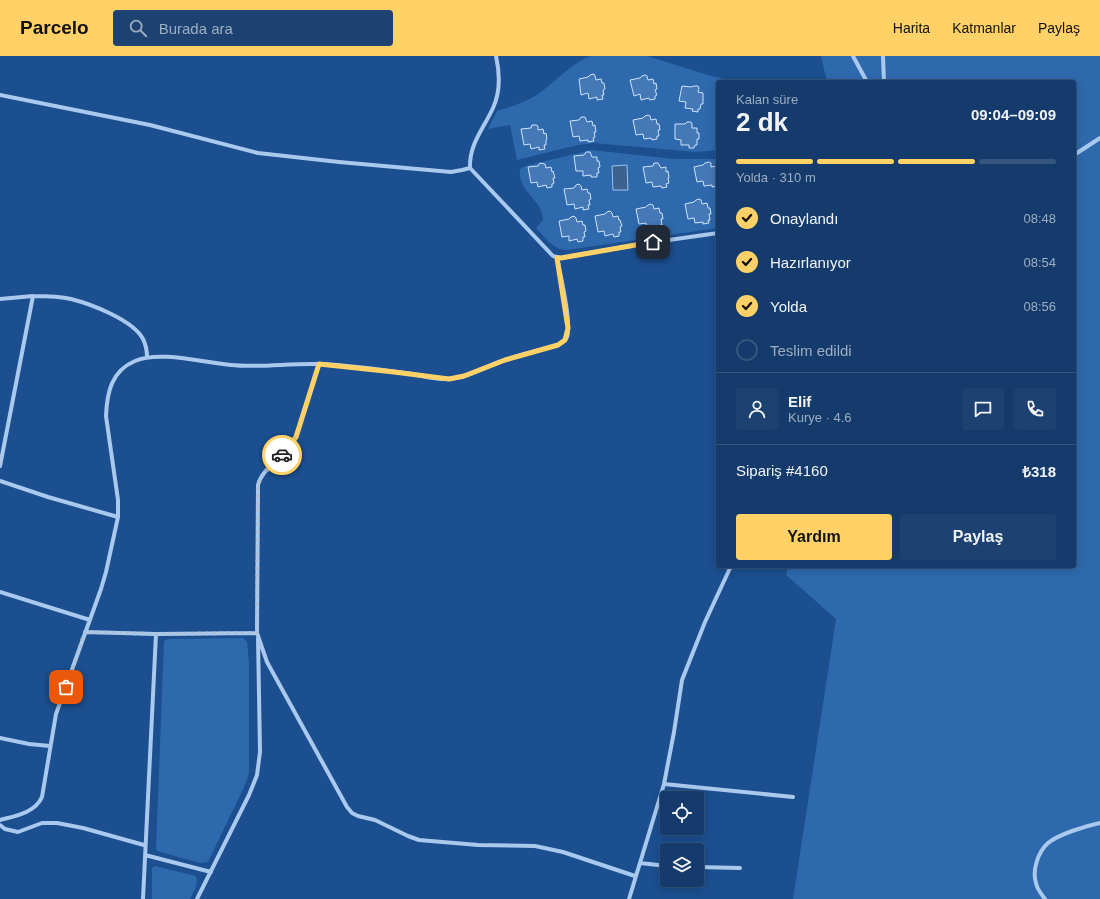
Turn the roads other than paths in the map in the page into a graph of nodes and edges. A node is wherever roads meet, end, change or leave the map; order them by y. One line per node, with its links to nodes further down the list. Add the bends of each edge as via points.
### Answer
1 (496, 56): 9 (street, via 498,93 493,109 474,143)
2 (853, 56): 4 (street)
3 (883, 56): 5 (street)
4 (866, 80)
5 (884, 80)
6 (0, 95): 9 (street, via 150,125 258,153 451,172)
7 (1100, 138): 8 (street)
8 (1076, 154)
9 (470, 168): 11 (street)
10 (716, 233): 11 (street)
11 (557, 258): 15 (street, via 568,328 567,337 561,344 449,379)
12 (33, 296): 13 (street); 14 (street, via 71,299 124,322 140,335); 16 (street)
13 (0, 298)
14 (148, 357): 15 (street, via 246,366); 18 (street, via 128,364 116,377 108,393 106,416 118,500)
15 (319, 364): 23 (street, via 296,437 261,477 258,485)
16 (0, 466)
17 (0, 481): 18 (street)
18 (118, 517): 21 (street, via 106,572)
19 (730, 568): 27 (street, via 702,628 682,680)
20 (0, 592): 21 (street)
21 (90, 620): 22 (street)
22 (85, 632): 24 (street); 26 (street, via 56,714)
23 (257, 633): 24 (street); 38 (street, via 260,752 257,775); 39 (street, via 267,662 352,813 375,820 419,840 478,846 535,846 576,856)
24 (156, 634): 32 (street)
25 (0, 738): 26 (street)
26 (50, 746): 29 (street, via 40,803 25,813)
27 (664, 784): 28 (street); 34 (street)
28 (793, 797)
29 (0, 820)
30 (1100, 823): 43 (street, via 1058,837 1042,850 1035,876 1036,884)
31 (0, 825): 32 (street, via 6,830 18,832 57,822)
32 (144, 845): 33 (street)
33 (145, 855): 38 (street); 40 (street)
34 (640, 863): 35 (street); 39 (street)
35 (660, 865)
36 (704, 867): 37 (street)
37 (740, 868)
38 (211, 872): 41 (street)
39 (636, 876): 42 (street)
40 (143, 899)
41 (197, 899)
42 (629, 899)
43 (1045, 899)

